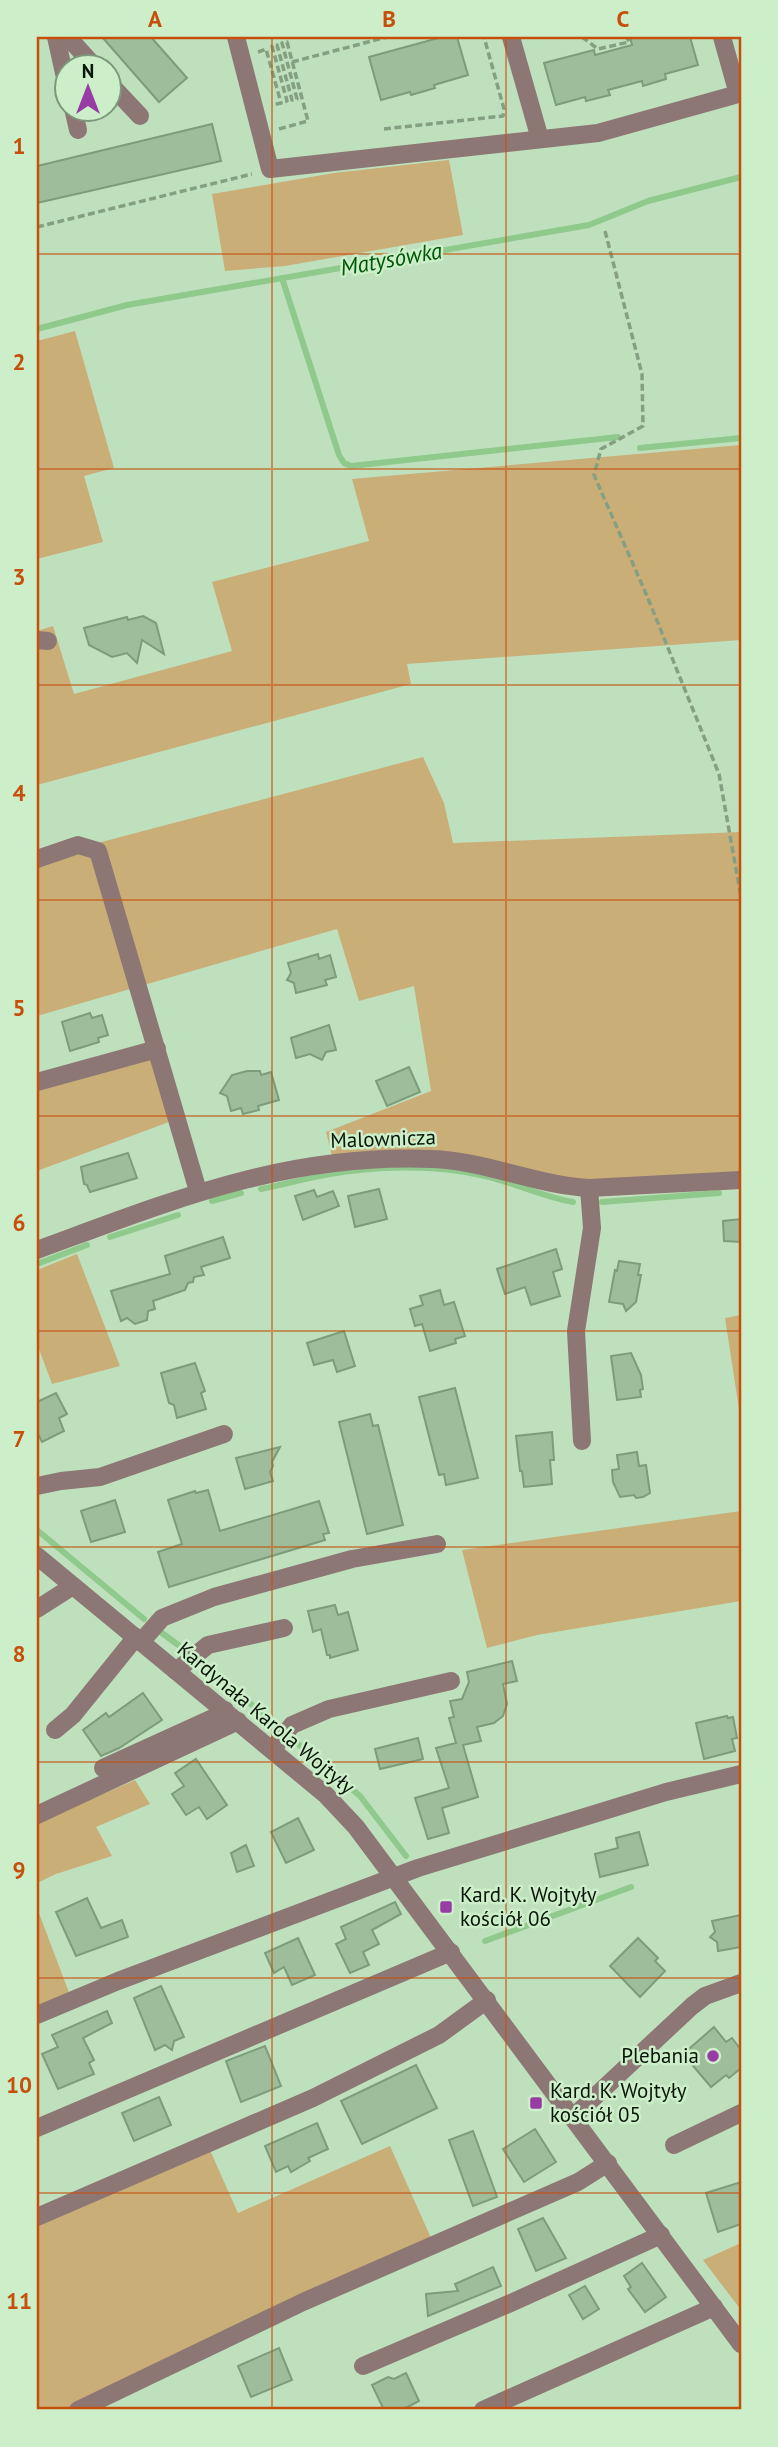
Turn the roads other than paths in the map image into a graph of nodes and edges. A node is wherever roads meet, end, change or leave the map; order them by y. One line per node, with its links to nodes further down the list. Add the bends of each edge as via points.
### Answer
1 (68, 37): 5 (street)
2 (236, 37): 10 (street, via 270,169)
3 (511, 37): 10 (street)
4 (722, 37): 10 (street, via 738,94 598,133)
5 (81, 52)
6 (122, 97): 7 (street)
7 (139, 116)
8 (76, 122): 9 (street)
9 (78, 130)
10 (540, 139)
11 (37, 859): 12 (street, via 78,845 98,851)
12 (157, 1049): 13 (street); 16 (street)
13 (37, 1082)
14 (741, 1180): 15 (street, Malownicza)
15 (589, 1188): 16 (street, Malownicza, via 468,1163 376,1158 300,1166); 19 (street, via 592,1228 576,1331)
16 (198, 1191): 17 (street, Malownicza)
17 (37, 1250)
18 (224, 1434): 20 (street, via 100,1477)
19 (582, 1441)
20 (37, 1486)
21 (437, 1544): 26 (street, via 352,1559 214,1597 162,1618)
22 (37, 1556): 23 (street, Kardynała Karola Wojtyły)
23 (73, 1586): 24 (street); 26 (street, Kardynała Karola Wojtyły)
24 (37, 1609)
25 (284, 1628): 27 (street, via 208,1645)
26 (139, 1640): 27 (street, Kardynała Karola Wojtyły); 30 (street, via 74,1715)
27 (176, 1671): 29 (street, Kardynała Karola Wojtyły)
28 (451, 1681): 31 (street, via 330,1709 292,1725)
29 (231, 1716): 31 (street, Kardynała Karola Wojtyły); 32 (street, via 213,1718); 34 (street)
30 (55, 1730)
31 (272, 1750): 35 (street, Kardynała Karola Wojtyły, via 326,1795)
32 (103, 1768)
33 (741, 1774): 35 (street, via 666,1791)
34 (37, 1815)
35 (395, 1877): 36 (street, Kardynała Karola Wojtyły); 39 (street)
36 (451, 1952): 38 (street, Kardynała Karola Wojtyły); 42 (street)
37 (741, 1983): 41 (street, via 705,1996 692,2006)
38 (486, 2000): 41 (street, Kardynała Karola Wojtyły); 45 (street, via 439,2035 313,2098)
39 (37, 2015)
40 (741, 2113): 43 (street)
41 (573, 2117): 44 (street, Kardynała Karola Wojtyły)
42 (37, 2128)
43 (674, 2146)
44 (608, 2163): 46 (street, Kardynała Karola Wojtyły); 50 (street, via 578,2182 303,2302)
45 (37, 2217)
46 (661, 2235): 47 (street, Kardynała Karola Wojtyły); 49 (street)
47 (714, 2307): 48 (street, Kardynała Karola Wojtyły); 51 (street)
48 (741, 2344)
49 (363, 2366)
50 (78, 2410)
51 (483, 2410)

